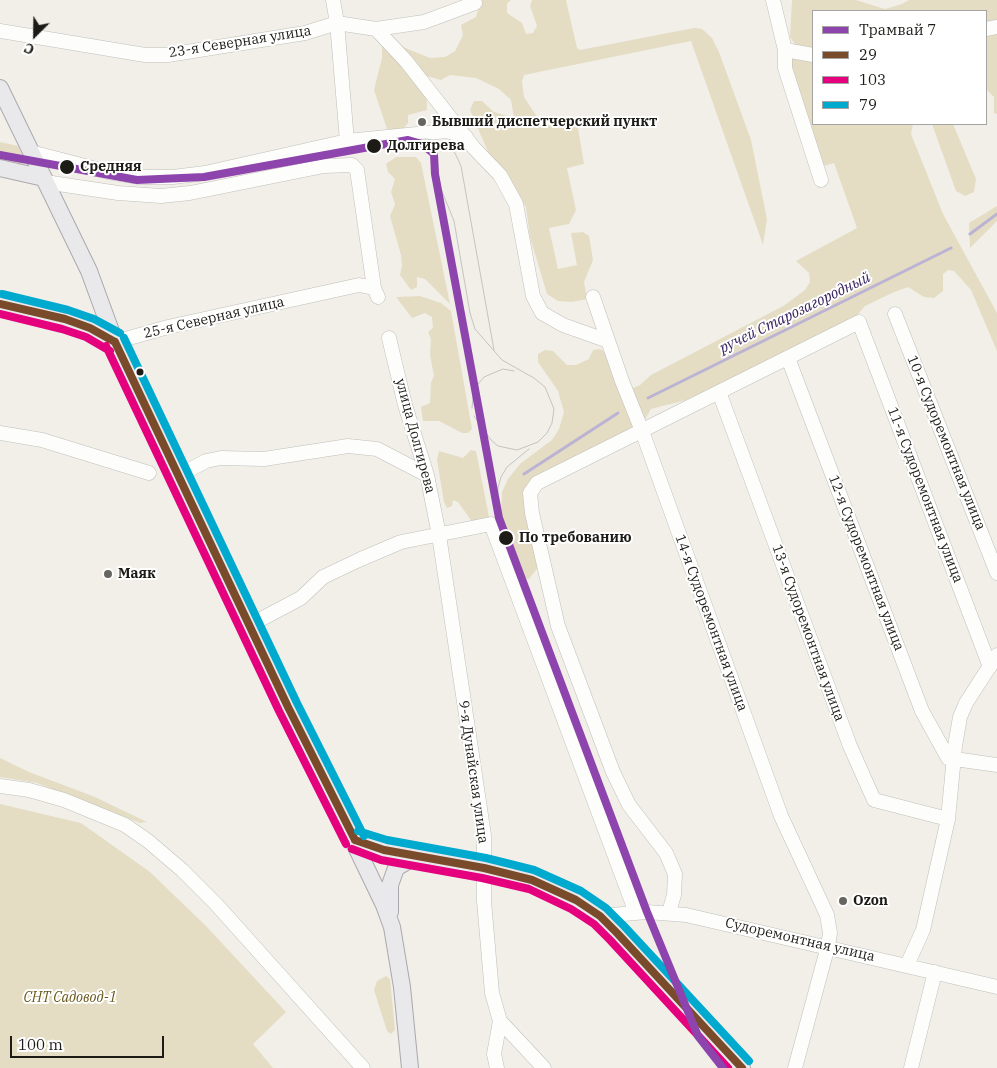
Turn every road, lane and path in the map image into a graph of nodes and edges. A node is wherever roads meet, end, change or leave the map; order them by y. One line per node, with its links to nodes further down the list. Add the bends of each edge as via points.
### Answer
1 (333, 0): 4 (street)
2 (773, 0): 7 (street)
3 (475, 3): 5 (street, 23-я Северная улица, via 424,22)
4 (337, 23): 5 (street, 23-я Северная улица); 6 (street, 23-я Северная улица, via 305,33 168,55 145,55); 11 (street)
5 (376, 29): 10 (street, via 406,61)
6 (0, 31)
7 (785, 50): 8 (street); 15 (street, via 786,68)
8 (812, 55)
9 (0, 88): 12 (main road)
10 (466, 137): 11 (street, via 447,131); 20 (street, via 500,175 516,204 533,296 542,313 563,325)
11 (347, 140): 12 (street, via 205,173 173,176 139,177 108,172)
12 (31, 152): 14 (main road)
13 (0, 168): 14 (main road)
14 (45, 180): 21 (main road, via 89,272); 21 (street, 25-я Северная улица, via 118,194 161,196 346,163 357,170 376,292 359,285 168,327)
15 (821, 180)
16 (594, 297): 20 (street, 14-я Судоремонтная улица)
17 (0, 304): 21 (main road, via 65,319)
18 (895, 314): 30 (street, 10-я Судоремонтная улица)
19 (389, 338): 27 (street, улица Долгирева, via 404,405)
20 (608, 341): 24 (street, 14-я Судоремонтная улица)
21 (115, 342): 28 (main road)
22 (788, 358): 23 (street); 32 (street, 11-я Судоремонтная улица, via 859,322); 33 (street, 12-я Судоремонтная улица, via 922,711 944,754)
23 (720, 392): 24 (street); 36 (street, 13-я Судоремонтная улица, via 847,737 874,800)
24 (642, 431): 40 (street, via 537,483 530,493 558,626 613,772 629,804 666,853 675,874); 44 (street, 14-я Судоремонтная улица, via 781,816 827,915)
25 (0, 434): 26 (street, via 42,440)
26 (149, 472)
27 (427, 475): 28 (street, via 377,449 348,446 264,459 221,458 206,461); 29 (street, улица Долгирева)
28 (178, 476): 31 (main road)
29 (439, 535): 31 (street, via 401,542 323,577 301,598); 39 (street, 9-я Дунайская улица, via 484,835); 41 (street, via 491,524)
30 (997, 573)
31 (250, 625): 37 (main road)
32 (993, 661): 33 (street, via 960,717)
33 (954, 760): 34 (street); 36 (street)
34 (997, 765)
35 (0, 786): 49 (street, via 64,800 125,825 148,841 216,904)
36 (948, 819): 45 (street, via 923,930)
37 (355, 840): 38 (main road, via 384,850); 43 (main road)
38 (426, 858): 39 (main road); 43 (main road, via 402,863 393,875 389,897)
39 (484, 868): 42 (main road, via 554,889); 48 (street, 9-я Дунайская улица, via 492,993)
40 (669, 912): 41 (street, Судоремонтная улица); 44 (street, Судоремонтная улица)
41 (636, 913): 42 (street, Судоремонтная улица)
42 (600, 916): 53 (main road)
43 (392, 927): 50 (main road)
44 (828, 946): 45 (street, Судоремонтная улица); 54 (street, 14-я Судоремонтная улица)
45 (907, 965): 46 (street, Судоремонтная улица)
46 (935, 972): 47 (street, Судоремонтная улица); 55 (street)
47 (997, 988)
48 (500, 1021): 51 (street, 9-я Дунайская улица, via 494,1054); 52 (street)
49 (363, 1068)
50 (410, 1068)
51 (497, 1068)
52 (544, 1068)
53 (742, 1068)
54 (795, 1068)
55 (911, 1068)

